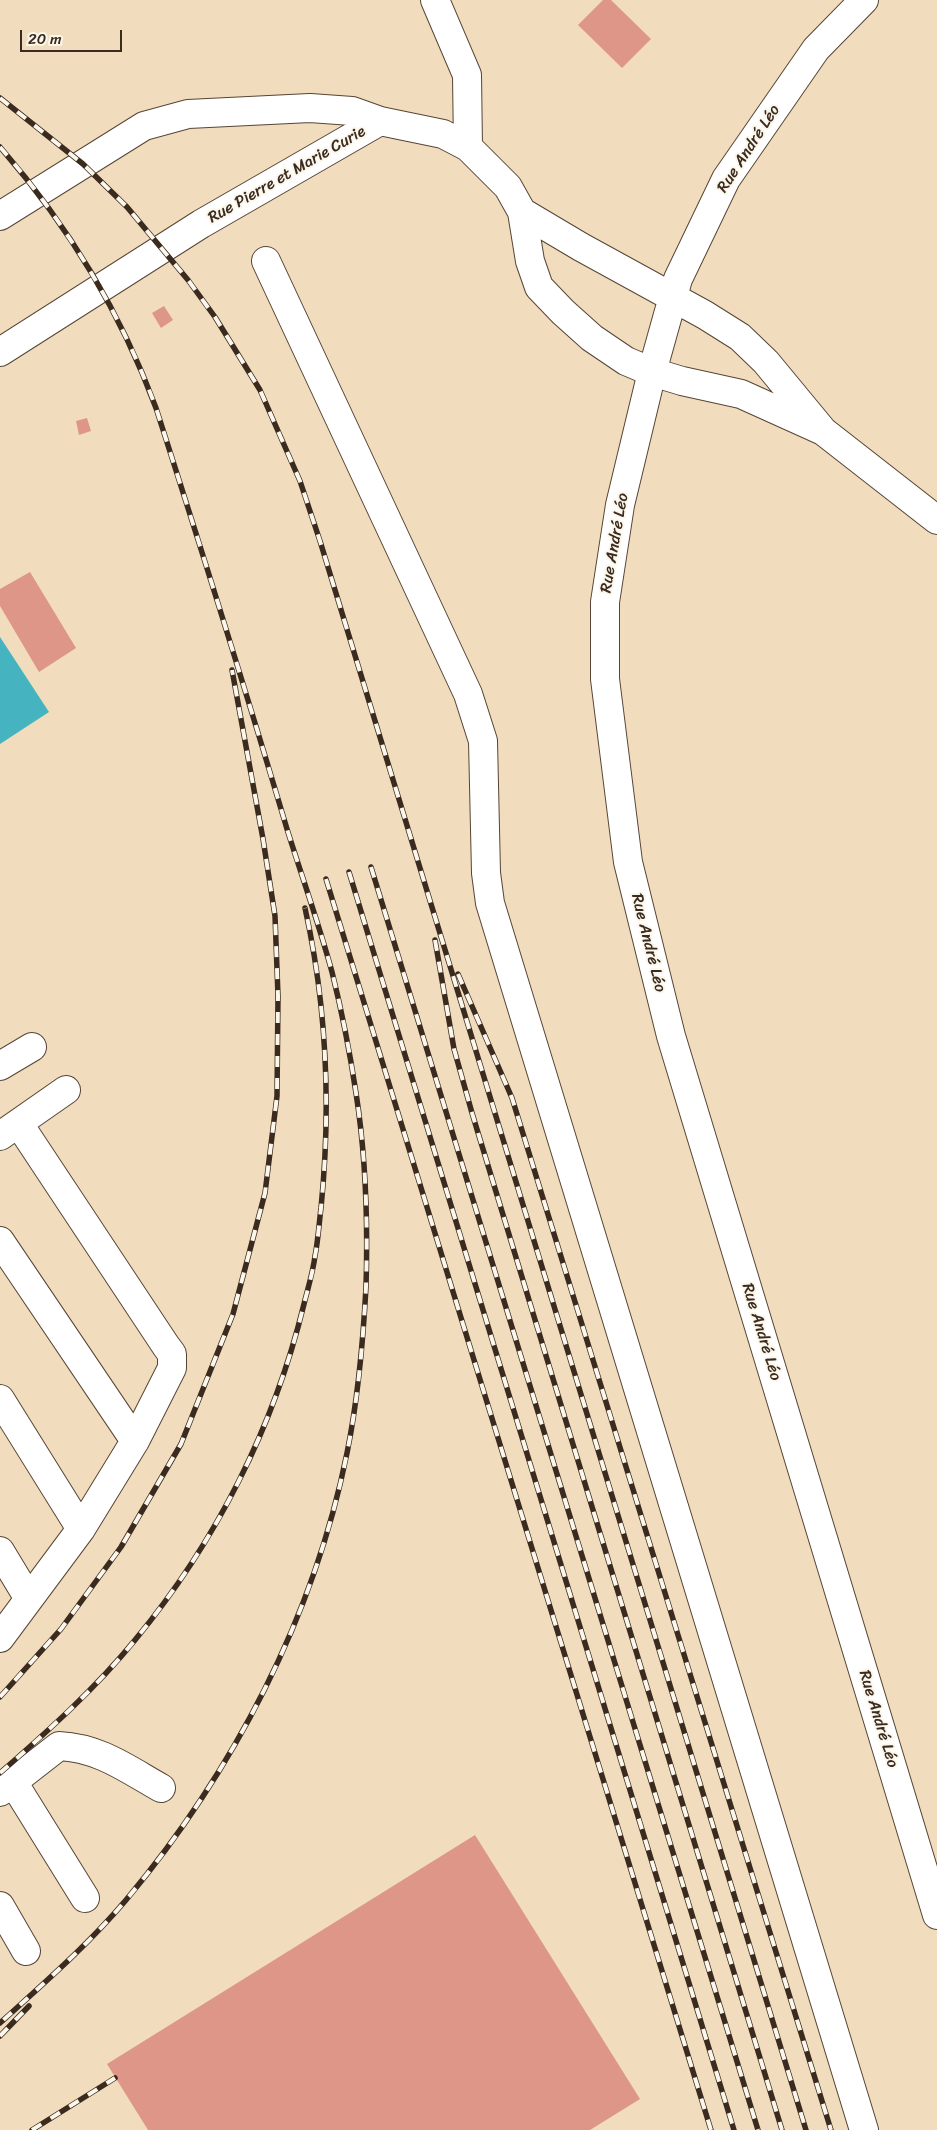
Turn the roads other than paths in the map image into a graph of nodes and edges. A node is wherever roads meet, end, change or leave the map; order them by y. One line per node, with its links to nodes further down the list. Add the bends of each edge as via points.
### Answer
1 (435, 0): 4 (street, via 466,75)
2 (864, 0): 8 (street, Rue André Léo, via 816,49 726,179 678,279)
3 (380, 121): 4 (street, via 443,134); 6 (street, Rue Pierre et Marie Curie, via 352,111 310,108 188,114 144,126); 9 (street, Rue Pierre et Marie Curie, via 201,224)
4 (468, 147): 5 (street, via 508,188)
5 (522, 212): 8 (street); 10 (street, via 530,261 540,287 592,338 626,361)
6 (0, 216)
7 (266, 261): 30 (street, via 468,694 483,740 486,873 490,903)
8 (673, 298): 10 (street, Rue André Léo); 11 (street, via 740,336)
9 (0, 352)
10 (652, 372): 11 (street, via 741,394); 28 (street, Rue André Léo, via 620,506 605,602 605,679 628,862 671,1036)
11 (823, 431): 12 (street)
12 (937, 520)
13 (32, 1047): 14 (street)
14 (0, 1066)
15 (66, 1090): 16 (street)
16 (9, 1130): 19 (street, via 172,1354 172,1368)
17 (0, 1241): 19 (street)
18 (0, 1399): 20 (street)
19 (135, 1441): 20 (street)
20 (81, 1530): 22 (street)
21 (0, 1551): 22 (street)
22 (30, 1599): 23 (street)
23 (0, 1638)
24 (7, 1787): 25 (street, via 60,1746 98,1753); 26 (street)
25 (161, 1788)
26 (85, 1898)
27 (0, 1906): 29 (street)
28 (937, 1914)
29 (26, 1952)
30 (864, 2130)

